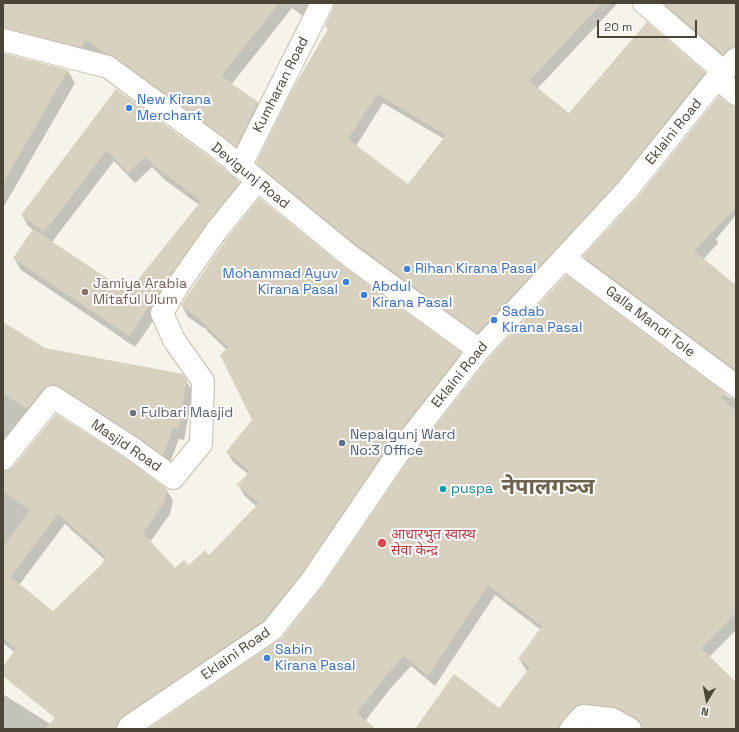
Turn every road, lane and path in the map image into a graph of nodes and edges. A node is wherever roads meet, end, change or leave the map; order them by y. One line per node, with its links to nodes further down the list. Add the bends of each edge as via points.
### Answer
1 (322, 3): 6 (street, Kumharan Road)
2 (644, 3): 4 (street)
3 (3, 40): 6 (street, Devigunj Road, via 108,67)
4 (726, 69): 5 (street); 8 (street, Eklaini Road, via 627,190)
5 (736, 94)
6 (240, 166): 7 (street, Devigunj Road)
7 (257, 181): 9 (street, Devigunj Road, via 350,256); 11 (street, Masjid Road, via 217,230 162,313 174,340 203,381 201,444 172,478 132,448 53,397)
8 (564, 258): 9 (street, Eklaini Road); 10 (street, Galla Mandi Tole)
9 (479, 350): 12 (street, Eklaini Road, via 397,455 312,580 272,630)
10 (736, 386)
11 (3, 459)
12 (128, 729)
13 (571, 729): 14 (street, via 583,716 612,719)
14 (630, 729)

